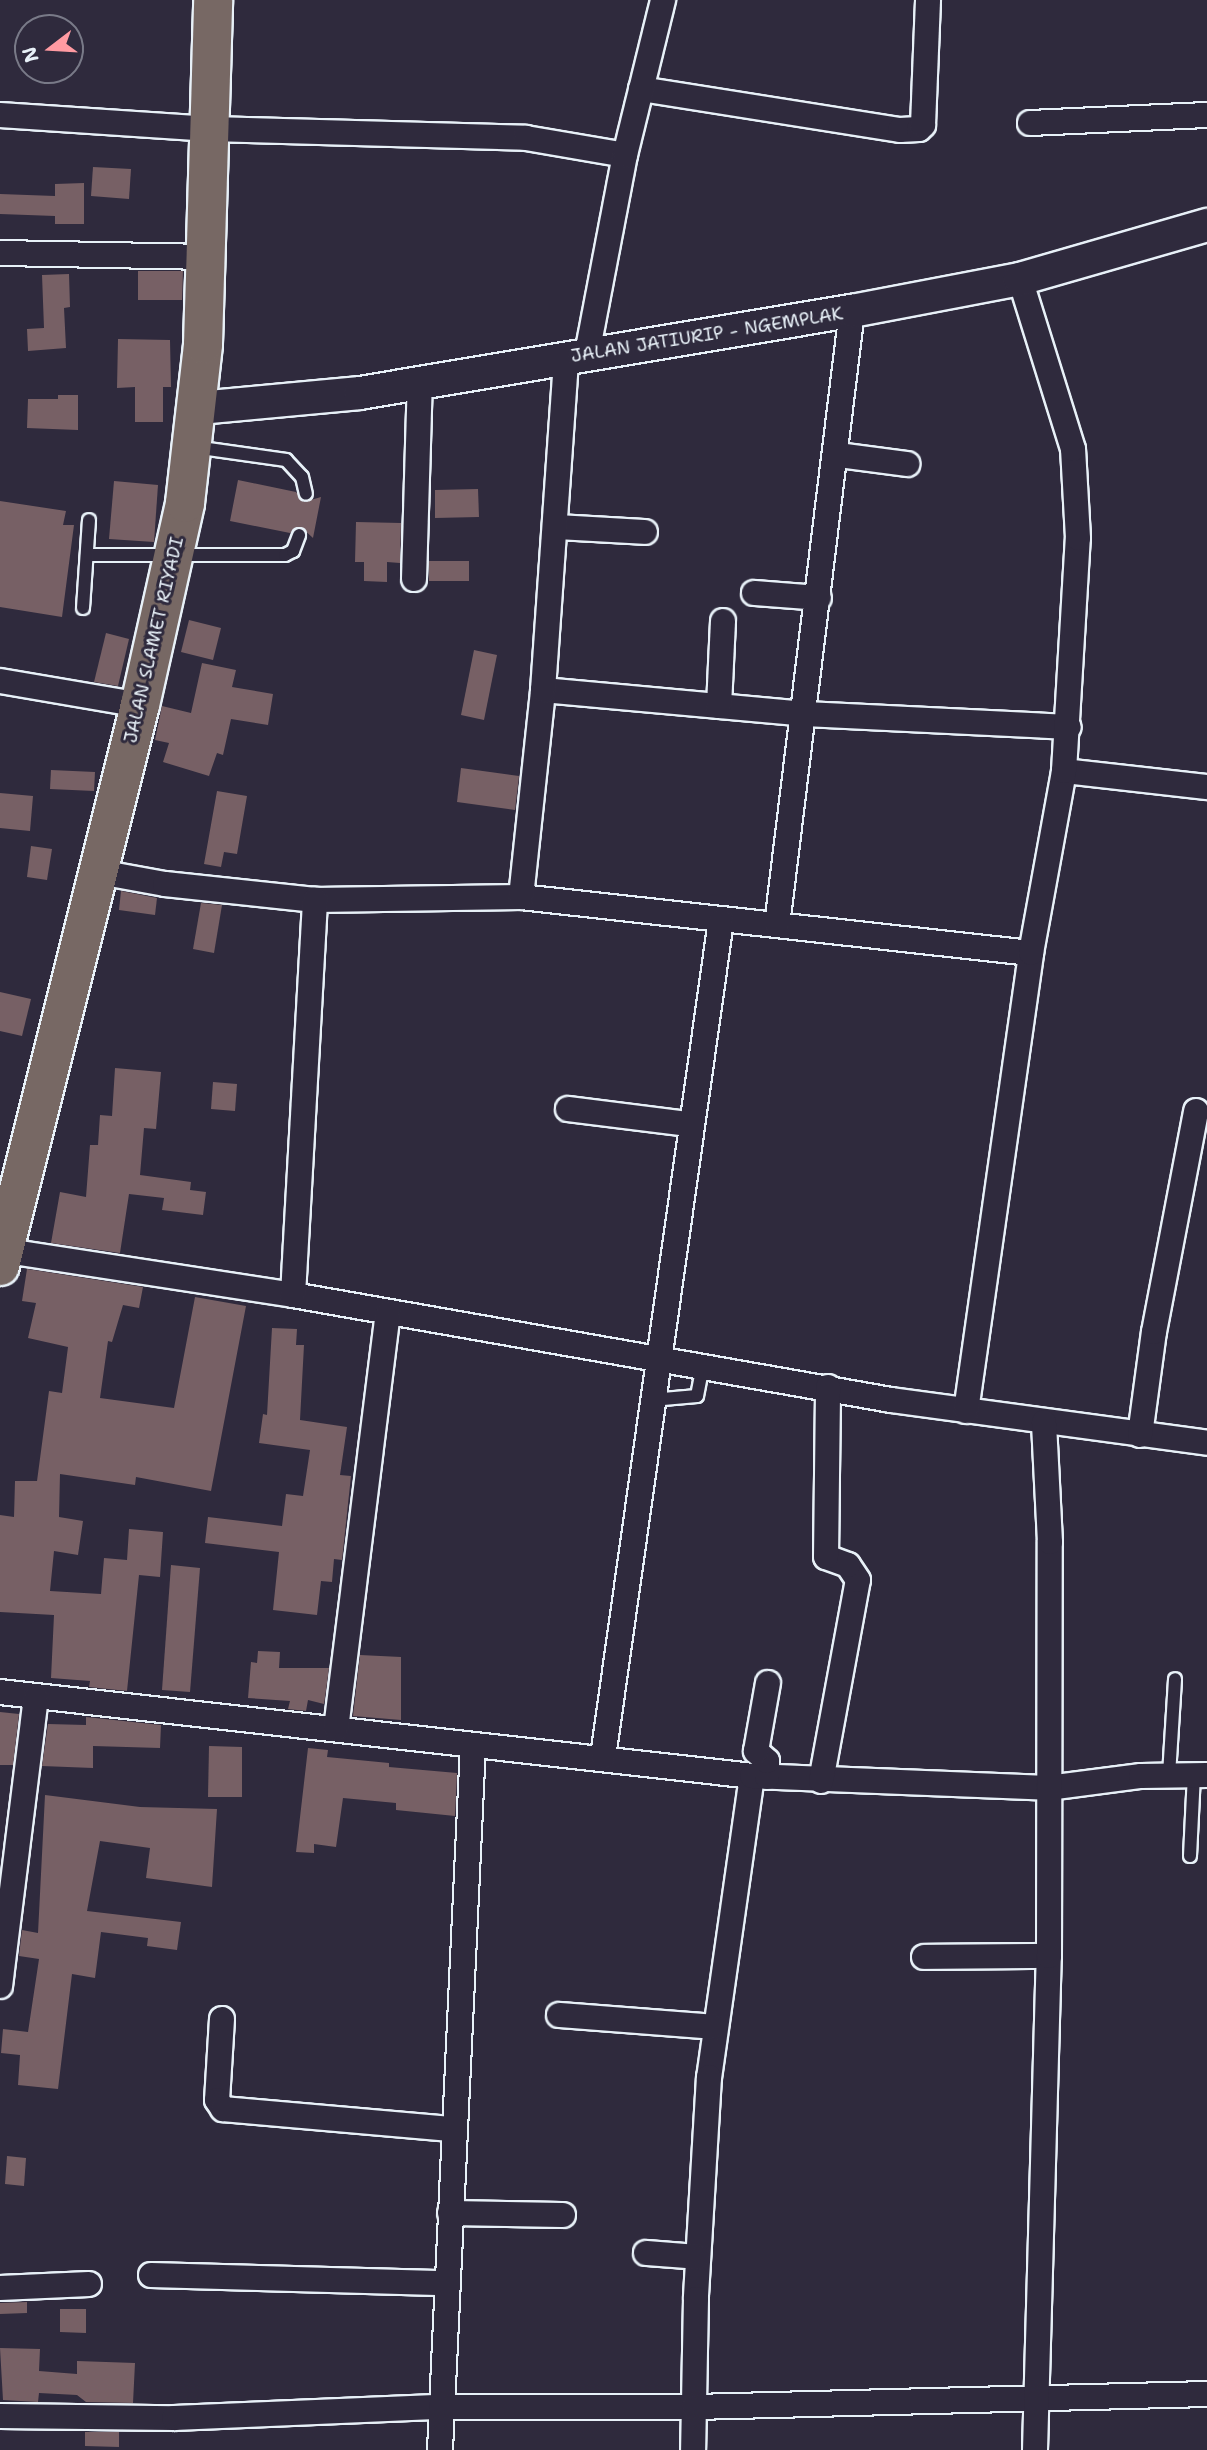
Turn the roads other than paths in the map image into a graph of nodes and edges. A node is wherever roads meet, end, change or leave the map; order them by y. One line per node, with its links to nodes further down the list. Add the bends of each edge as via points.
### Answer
1 (213, 0): 8 (main road, JALAN SLAMET RIYADI)
2 (663, 0): 4 (street)
3 (928, 0): 4 (street, via 923,125 911,131)
4 (641, 89): 9 (street)
5 (0, 115): 8 (street)
6 (1207, 115): 7 (street)
7 (1030, 123)
8 (211, 130): 9 (street, via 526,138); 12 (main road, JALAN SLAMET RIYADI)
9 (625, 155): 15 (street)
10 (1207, 225): 13 (street, JALAN JATIURIP - NGEMPLAK)
11 (0, 253): 12 (street)
12 (207, 257): 17 (main road, JALAN SLAMET RIYADI)
13 (1020, 279): 14 (street, JALAN JATIURIP - NGEMPLAK); 38 (street, via 1066,419 1077,475)
14 (852, 311): 15 (street, JALAN JATIURIP - NGEMPLAK); 19 (street)
15 (577, 356): 16 (street, JALAN JATIURIP - NGEMPLAK); 23 (street)
16 (420, 382): 17 (street, JALAN JATIURIP - NGEMPLAK, via 359,393); 28 (street)
17 (199, 408): 18 (main road, JALAN SLAMET RIYADI)
18 (194, 447): 21 (lane, via 286,460 302,477); 26 (main road, JALAN SLAMET RIYADI)
19 (838, 455): 20 (street); 30 (street)
20 (907, 464)
21 (306, 494)
22 (89, 520): 27 (lane)
23 (556, 527): 24 (street); 34 (street)
24 (645, 532)
25 (299, 535): 26 (lane, via 293,551 285,555)
26 (175, 553): 27 (lane); 35 (main road, JALAN SLAMET RIYADI)
27 (88, 555): 31 (lane)
28 (414, 579)
29 (754, 593): 30 (street)
30 (819, 598): 37 (street)
31 (83, 608)
32 (723, 621): 36 (street)
33 (0, 681): 35 (street)
34 (543, 690): 36 (street); 42 (street)
35 (140, 705): 41 (main road, JALAN SLAMET RIYADI)
36 (719, 706): 37 (street)
37 (806, 714): 38 (street); 45 (street)
38 (1069, 727): 39 (street)
39 (1064, 771): 40 (street); 46 (street)
40 (1207, 786)
41 (100, 872): 43 (street, via 165,884); 50 (main road, JALAN SLAMET RIYADI)
42 (521, 897): 43 (street); 44 (street)
43 (315, 900): 51 (street)
44 (721, 921): 45 (street); 49 (street)
45 (777, 925): 46 (street)
46 (1031, 953): 57 (street)
47 (568, 1109): 49 (street)
48 (1196, 1111): 59 (street, via 1154,1332)
49 (689, 1124): 53 (street)
50 (1, 1256): 51 (street)
51 (293, 1295): 52 (street)
52 (388, 1313): 53 (street); 65 (street)
53 (657, 1357): 54 (street); 56 (street)
54 (703, 1365): 55 (street); 56 (lane, via 697,1396)
55 (828, 1387): 57 (street); 71 (street, via 826,1557 848,1565 858,1580)
56 (652, 1400): 67 (street)
57 (966, 1410): 58 (street)
58 (1044, 1422): 59 (street); 72 (street, via 1050,1542)
59 (1140, 1435): 60 (street)
60 (1207, 1443)
61 (1175, 1679): 68 (lane)
62 (768, 1683): 70 (street, via 756,1751 767,1761)
63 (0, 1692): 64 (street)
64 (36, 1696): 65 (street); 76 (street)
65 (336, 1729): 66 (street)
66 (473, 1746): 67 (street); 80 (street)
67 (603, 1757): 70 (street)
68 (1169, 1774): 69 (street); 72 (street)
69 (1201, 1774): 73 (lane)
70 (760, 1777): 71 (street); 79 (street)
71 (821, 1781): 72 (street)
72 (1048, 1788): 74 (street)
73 (1190, 1856)
74 (1049, 1956): 75 (street); 90 (street)
75 (924, 1957)
76 (0, 1986)
77 (559, 2015): 79 (street)
78 (222, 2019): 80 (street, via 217,2100 223,2109)
79 (714, 2027): 84 (street)
80 (453, 2129): 81 (street)
81 (450, 2213): 82 (street); 86 (street)
82 (564, 2215)
83 (646, 2253): 84 (street)
84 (698, 2257): 92 (street)
85 (151, 2275): 86 (street)
86 (446, 2283): 91 (street)
87 (89, 2284): 88 (street)
88 (0, 2288)
89 (1207, 2394): 90 (street)
90 (1033, 2398): 92 (street); 96 (street)
91 (441, 2407): 92 (street); 93 (street, via 174,2418); 94 (street)
92 (694, 2407): 95 (street)
93 (0, 2416)
94 (440, 2450)
95 (693, 2450)
96 (1035, 2450)

